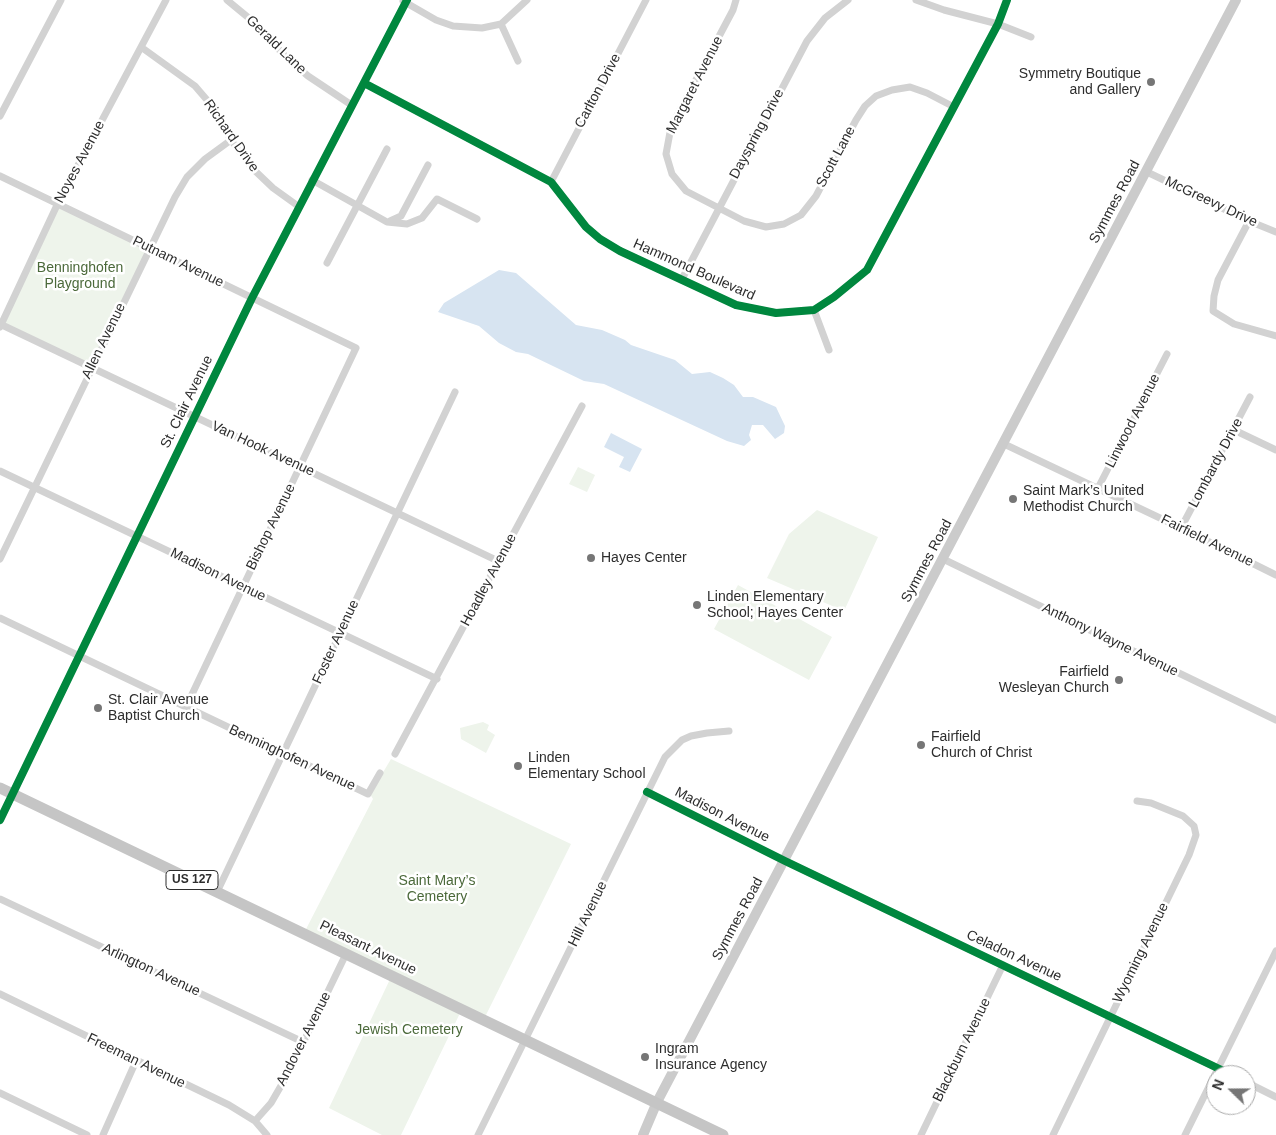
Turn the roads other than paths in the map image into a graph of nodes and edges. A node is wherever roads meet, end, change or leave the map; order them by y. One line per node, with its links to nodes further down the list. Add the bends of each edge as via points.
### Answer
1 (62, 0): 20 (street)
2 (166, 0): 15 (street, Noyes Avenue)
3 (227, 0): 18 (street, Gerald Lane, via 308,76)
4 (527, 0): 12 (street)
5 (646, 0): 27 (street, Carlton Drive)
6 (736, 0): 31 (street, Margaret Avenue, via 671,127 666,154 672,174 686,191)
7 (848, 0): 31 (street, Dayspring Drive, via 825,18 807,41)
8 (916, 0): 13 (street)
9 (1007, 0): 13 (street, Hammond Boulevard)
10 (1236, 0): 24 (main road, Symmes Road)
11 (405, 1): 12 (street, via 436,20 453,26 482,28); 17 (street, St. Clair Avenue)
12 (501, 24): 16 (street)
13 (998, 24): 14 (street); 19 (street, Hammond Boulevard)
14 (1031, 37)
15 (141, 47): 21 (street, Richard Drive, via 195,86 213,107); 28 (street, Noyes Avenue)
16 (518, 61)
17 (364, 83): 18 (street, St. Clair Avenue); 27 (street, Hammond Boulevard)
18 (350, 104): 26 (street, St. Clair Avenue)
19 (954, 107): 31 (street, Scott Lane, via 910,88 876,96 856,120 816,196 800,215 784,224 766,227 744,221); 40 (street, Hammond Boulevard, via 867,270)
20 (0, 116)
21 (231, 140): 30 (street, Richard Drive, via 251,168); 36 (street, Allen Avenue, via 204,159 187,177)
22 (387, 149): 29 (street)
23 (428, 165): 34 (street, via 401,216)
24 (1147, 172): 33 (street, McGreevy Drive); 52 (main road, Symmes Road)
25 (0, 176): 28 (street, Putnam Avenue)
26 (312, 180): 29 (street); 30 (street, St. Clair Avenue)
27 (551, 182): 38 (street, Hammond Boulevard, via 600,239)
28 (58, 203): 36 (street, Putnam Avenue); 41 (street, Noyes Avenue)
29 (356, 205): 34 (street); 37 (street)
30 (298, 206): 39 (street, St. Clair Avenue)
31 (718, 207): 38 (street, Dayspring Drive)
32 (477, 218): 34 (street, via 437,199 422,218 407,224)
33 (1249, 221): 35 (street, McGreevy Drive); 42 (street, via 1218,280 1214,311 1234,324)
34 (387, 222)
35 (1276, 232)
36 (149, 248): 39 (street, Putnam Avenue); 46 (street, Allen Avenue)
37 (327, 263)
38 (682, 279): 40 (street, Hammond Boulevard, via 736,305 757,311)
39 (252, 298): 43 (street, Putnam Avenue); 50 (street, St. Clair Avenue)
40 (814, 310): 44 (street)
41 (0, 325): 46 (street, Van Hook Avenue)
42 (1276, 336)
43 (356, 348): 54 (street, Bishop Avenue)
44 (829, 350)
45 (1167, 354): 57 (street, Linwood Avenue)
46 (91, 368): 50 (street, Van Hook Avenue); 56 (street, Allen Avenue)
47 (455, 392): 58 (street, Foster Avenue)
48 (1250, 397): 51 (street, Lombardy Drive)
49 (582, 406): 63 (street, Hoadley Avenue)
50 (194, 417): 54 (street, Van Hook Avenue); 60 (street, St. Clair Avenue)
51 (1234, 430): 53 (street); 59 (street, Lombardy Drive)
52 (1002, 443): 57 (street, Fairfield Avenue); 62 (main road, Symmes Road)
53 (1276, 450)
54 (301, 467): 58 (street, Van Hook Avenue); 65 (street, Bishop Avenue)
55 (0, 472): 56 (street, Madison Avenue)
56 (34, 488): 60 (street, Madison Avenue); 61 (street, Allen Avenue)
57 (1098, 488): 59 (street, Fairfield Avenue)
58 (396, 513): 63 (street, Van Hook Avenue); 67 (street, Foster Avenue)
59 (1181, 528): 64 (street, Fairfield Avenue)
60 (136, 536): 65 (street, Madison Avenue); 68 (street, St. Clair Avenue)
61 (0, 559)
62 (943, 559): 71 (street, Anthony Wayne Avenue); 81 (main road, Symmes Road)
63 (498, 561): 69 (street, Hoadley Avenue)
64 (1276, 575)
65 (242, 586): 67 (street, Madison Avenue); 70 (street, Bishop Avenue)
66 (0, 618): 68 (street, Benninghofen Avenue)
67 (340, 635): 69 (street, Madison Avenue); 73 (street, Foster Avenue)
68 (78, 656): 70 (street, Benninghofen Avenue); 78 (street, St. Clair Avenue)
69 (437, 679): 74 (street, Hoadley Avenue)
70 (186, 707): 73 (street, Benninghofen Avenue)
71 (1276, 720)
72 (730, 731): 77 (street, Hill Avenue, via 682,740 664,757)
73 (282, 754): 75 (street, Benninghofen Avenue, via 368,794); 82 (street, Foster Avenue)
74 (395, 754)
75 (380, 773)
76 (0, 788): 78 (main road, Pleasant Avenue / US 127)
77 (648, 792): 81 (street, Madison Avenue); 89 (street, Hill Avenue)
78 (12, 794): 80 (street, St. Clair Avenue); 82 (main road, Pleasant Avenue / US 127)
79 (1137, 801): 88 (street, Wyoming Avenue, via 1183,816 1194,826 1196,835)
80 (0, 820)
81 (785, 861): 86 (street, Celadon Avenue); 98 (main road, Symmes Road)
82 (216, 892): 85 (main road, Pleasant Avenue / US 127)
83 (0, 898): 90 (street, Arlington Avenue)
84 (1276, 951): 93 (street)
85 (346, 954): 89 (main road, Pleasant Avenue / US 127); 90 (street, Andover Avenue)
86 (1004, 965): 88 (street, Celadon Avenue); 106 (street, Blackburn Avenue)
87 (0, 994): 91 (street, Freeman Avenue)
88 (1110, 1016): 92 (street, Celadon Avenue); 107 (street, Wyoming Avenue)
89 (527, 1039): 98 (main road, Pleasant Avenue / US 127); 103 (street, Hill Avenue)
90 (303, 1042): 99 (street, Andover Avenue, via 275,1096)
91 (136, 1061): 99 (street, Freeman Avenue, via 229,1105); 101 (street)
92 (1211, 1065)
93 (1219, 1065)
94 (1256, 1087): 97 (street)
95 (1206, 1091): 108 (street)
96 (0, 1093): 100 (street)
97 (1276, 1097)
98 (657, 1102): 104 (main road, Symmes Road); 105 (main road, Pleasant Avenue / US 127)
99 (255, 1121): 102 (street, Freeman Avenue)
100 (87, 1135)
101 (103, 1135)
102 (267, 1135)
103 (478, 1135)
104 (643, 1135)
105 (724, 1135)
106 (921, 1135)
107 (1053, 1135)
108 (1185, 1135)

